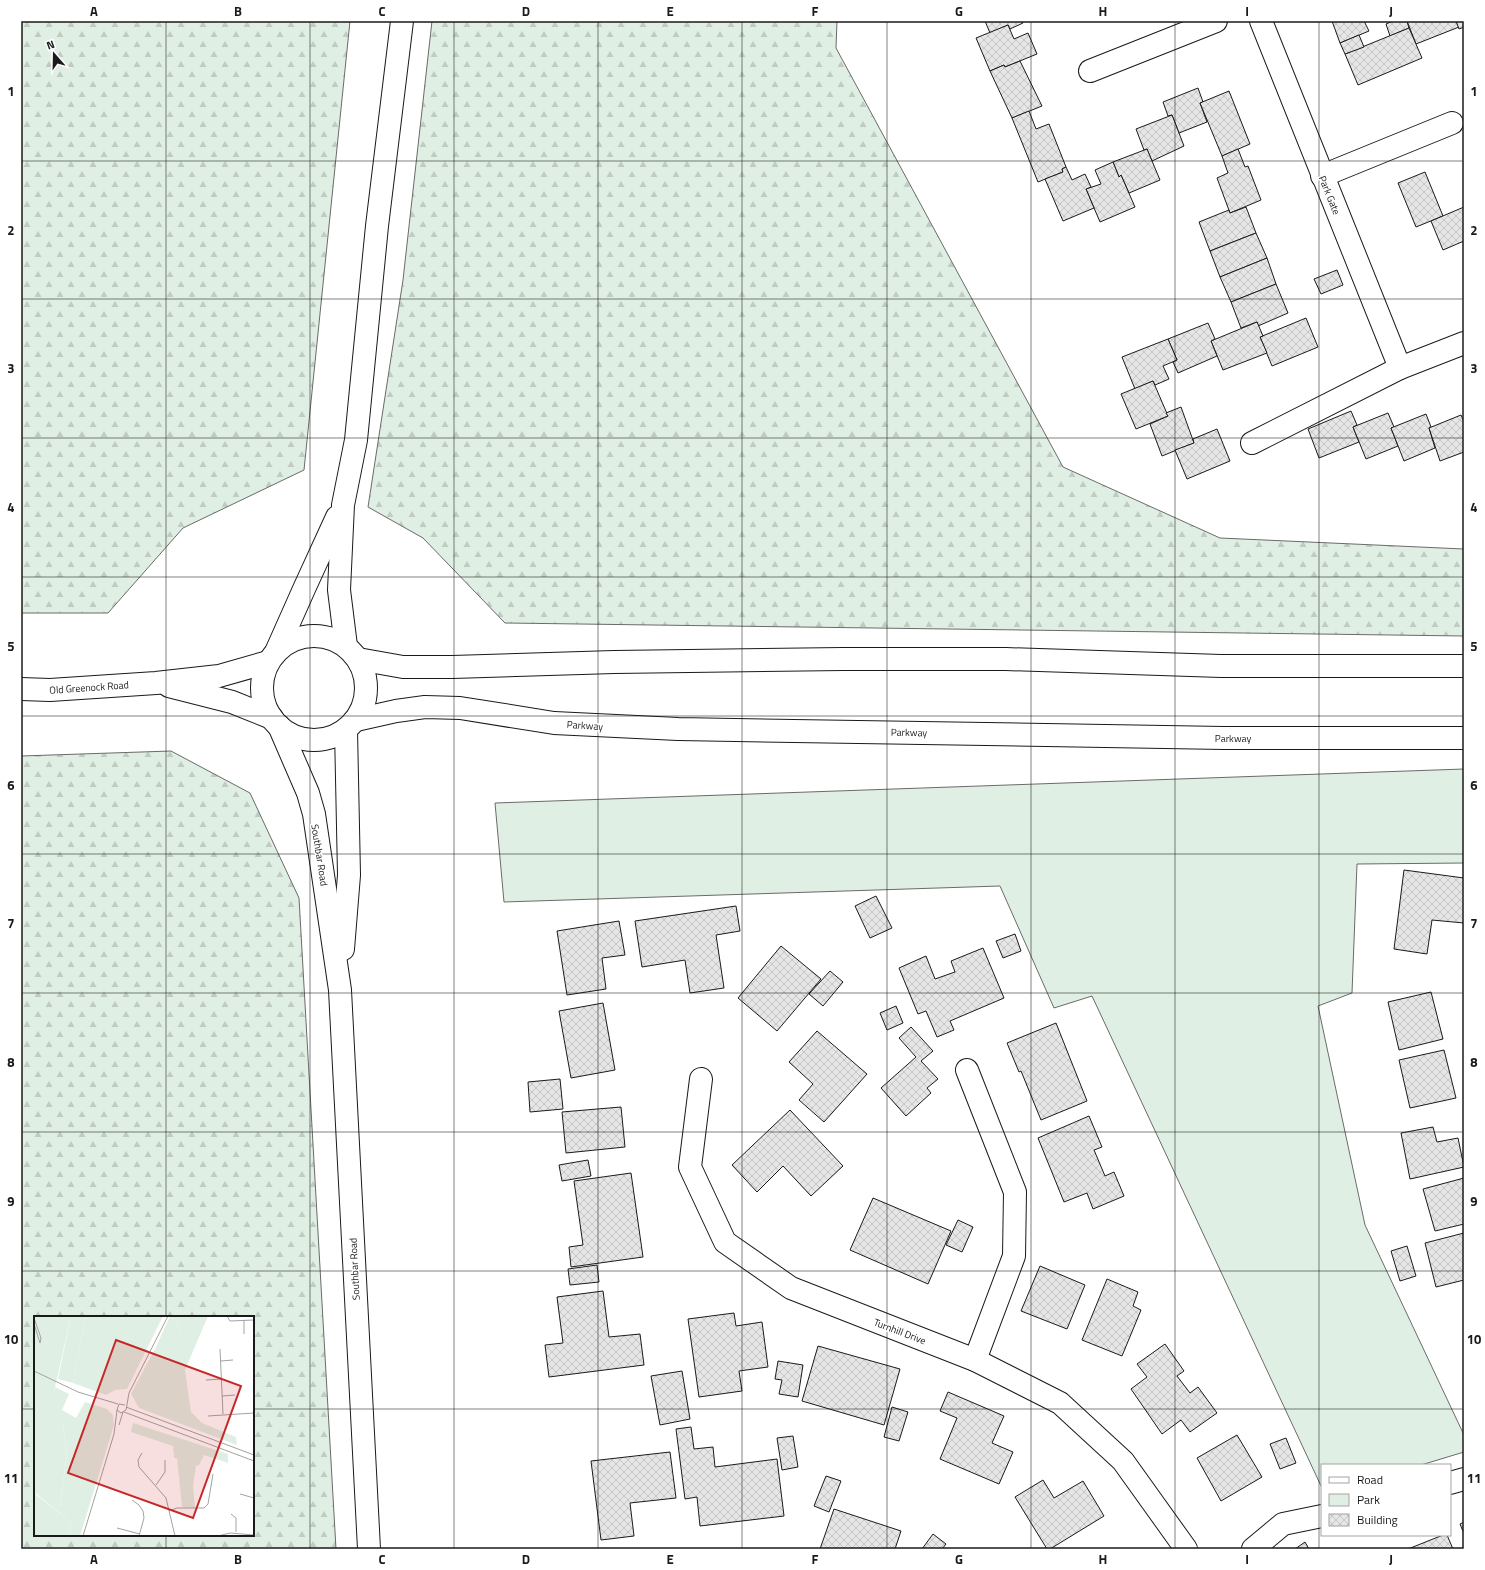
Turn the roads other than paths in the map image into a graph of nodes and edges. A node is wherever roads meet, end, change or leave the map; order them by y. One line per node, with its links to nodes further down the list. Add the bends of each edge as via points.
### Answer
1 (402, 21): 10 (street, via 377,226 356,440)
2 (1216, 21): 4 (street)
3 (1261, 21): 6 (street, Park Gate)
4 (1090, 71)
5 (1452, 123): 6 (street)
6 (1322, 176): 8 (street, Park Gate)
7 (1464, 343): 8 (street)
8 (1400, 368): 9 (street)
9 (1252, 443)
10 (343, 505): 11 (street, via 339,590); 12 (street)
11 (352, 652): 12 (street, via 333,639 318,636 288,642); 13 (street, via 403,667 843,659 1006,659 1221,666); 17 (street, via 365,673 367,690 364,705)
12 (272, 657): 14 (street, Old Greenock Road, via 219,676); 16 (street, via 263,676 262,691 265,705)
13 (1464, 666)
14 (156, 683): 15 (street, Old Greenock Road, via 50,690); 16 (street, Old Greenock Road, via 232,702)
15 (21, 689)
16 (275, 722): 17 (street, via 294,737 312,740 330,738); 19 (street, Southbar Road, via 308,793 314,814)
17 (351, 725): 18 (street, Parkway, via 396,711 425,707 460,708 554,723 678,729 1224,738); 19 (street, Southbar Road, via 349,875)
18 (1464, 738)
19 (340, 990): 26 (street, Southbar Road)
20 (967, 1070): 22 (street, via 1015,1192 1014,1256)
21 (701, 1079): 22 (street, Turnhill Drive, via 690,1167 725,1242 791,1288)
22 (975, 1360): 27 (street, Turnhill Drive, via 1060,1403 1123,1461)
23 (1464, 1479): 24 (street)
24 (1451, 1484)
25 (1321, 1516): 28 (street, via 1283,1524)
26 (369, 1549)
27 (1186, 1549)
28 (1253, 1549)

